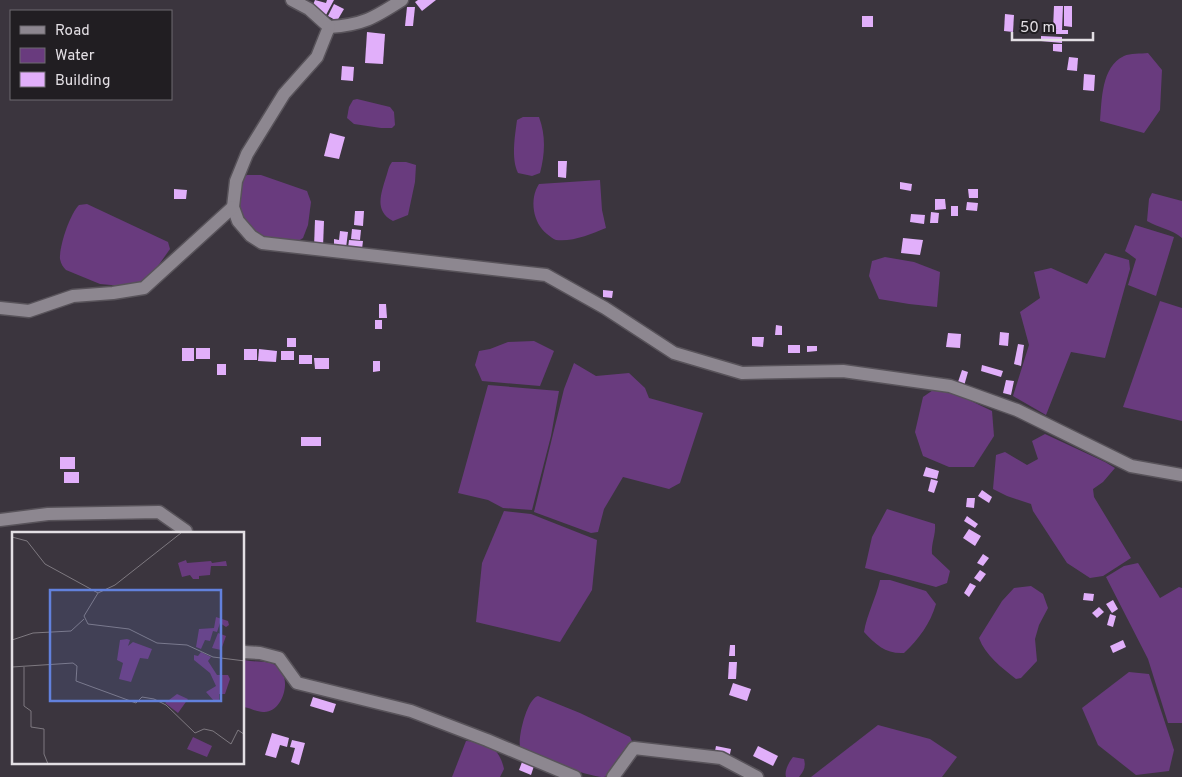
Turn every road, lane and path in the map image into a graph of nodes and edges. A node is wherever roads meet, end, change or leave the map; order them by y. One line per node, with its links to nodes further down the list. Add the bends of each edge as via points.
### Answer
1 (292, 0): 3 (street, via 309,9)
2 (402, 0): 3 (street, via 374,18 347,26)
3 (329, 27): 4 (street, via 317,57 284,94 247,154 236,180)
4 (233, 207): 5 (street, via 144,288 73,296 28,311); 6 (street, via 238,221 250,236 262,243 546,275 605,308 674,353 742,373 843,372 950,386 1018,410 1131,466)
5 (0, 308)
6 (1182, 475)
7 (0, 520): 8 (street, via 48,514 159,512)
8 (186, 532)
9 (245, 652): 10 (street, via 279,658 297,683 411,711)
10 (575, 777)
11 (613, 777): 12 (street, via 634,748 721,758)
12 (757, 777)

